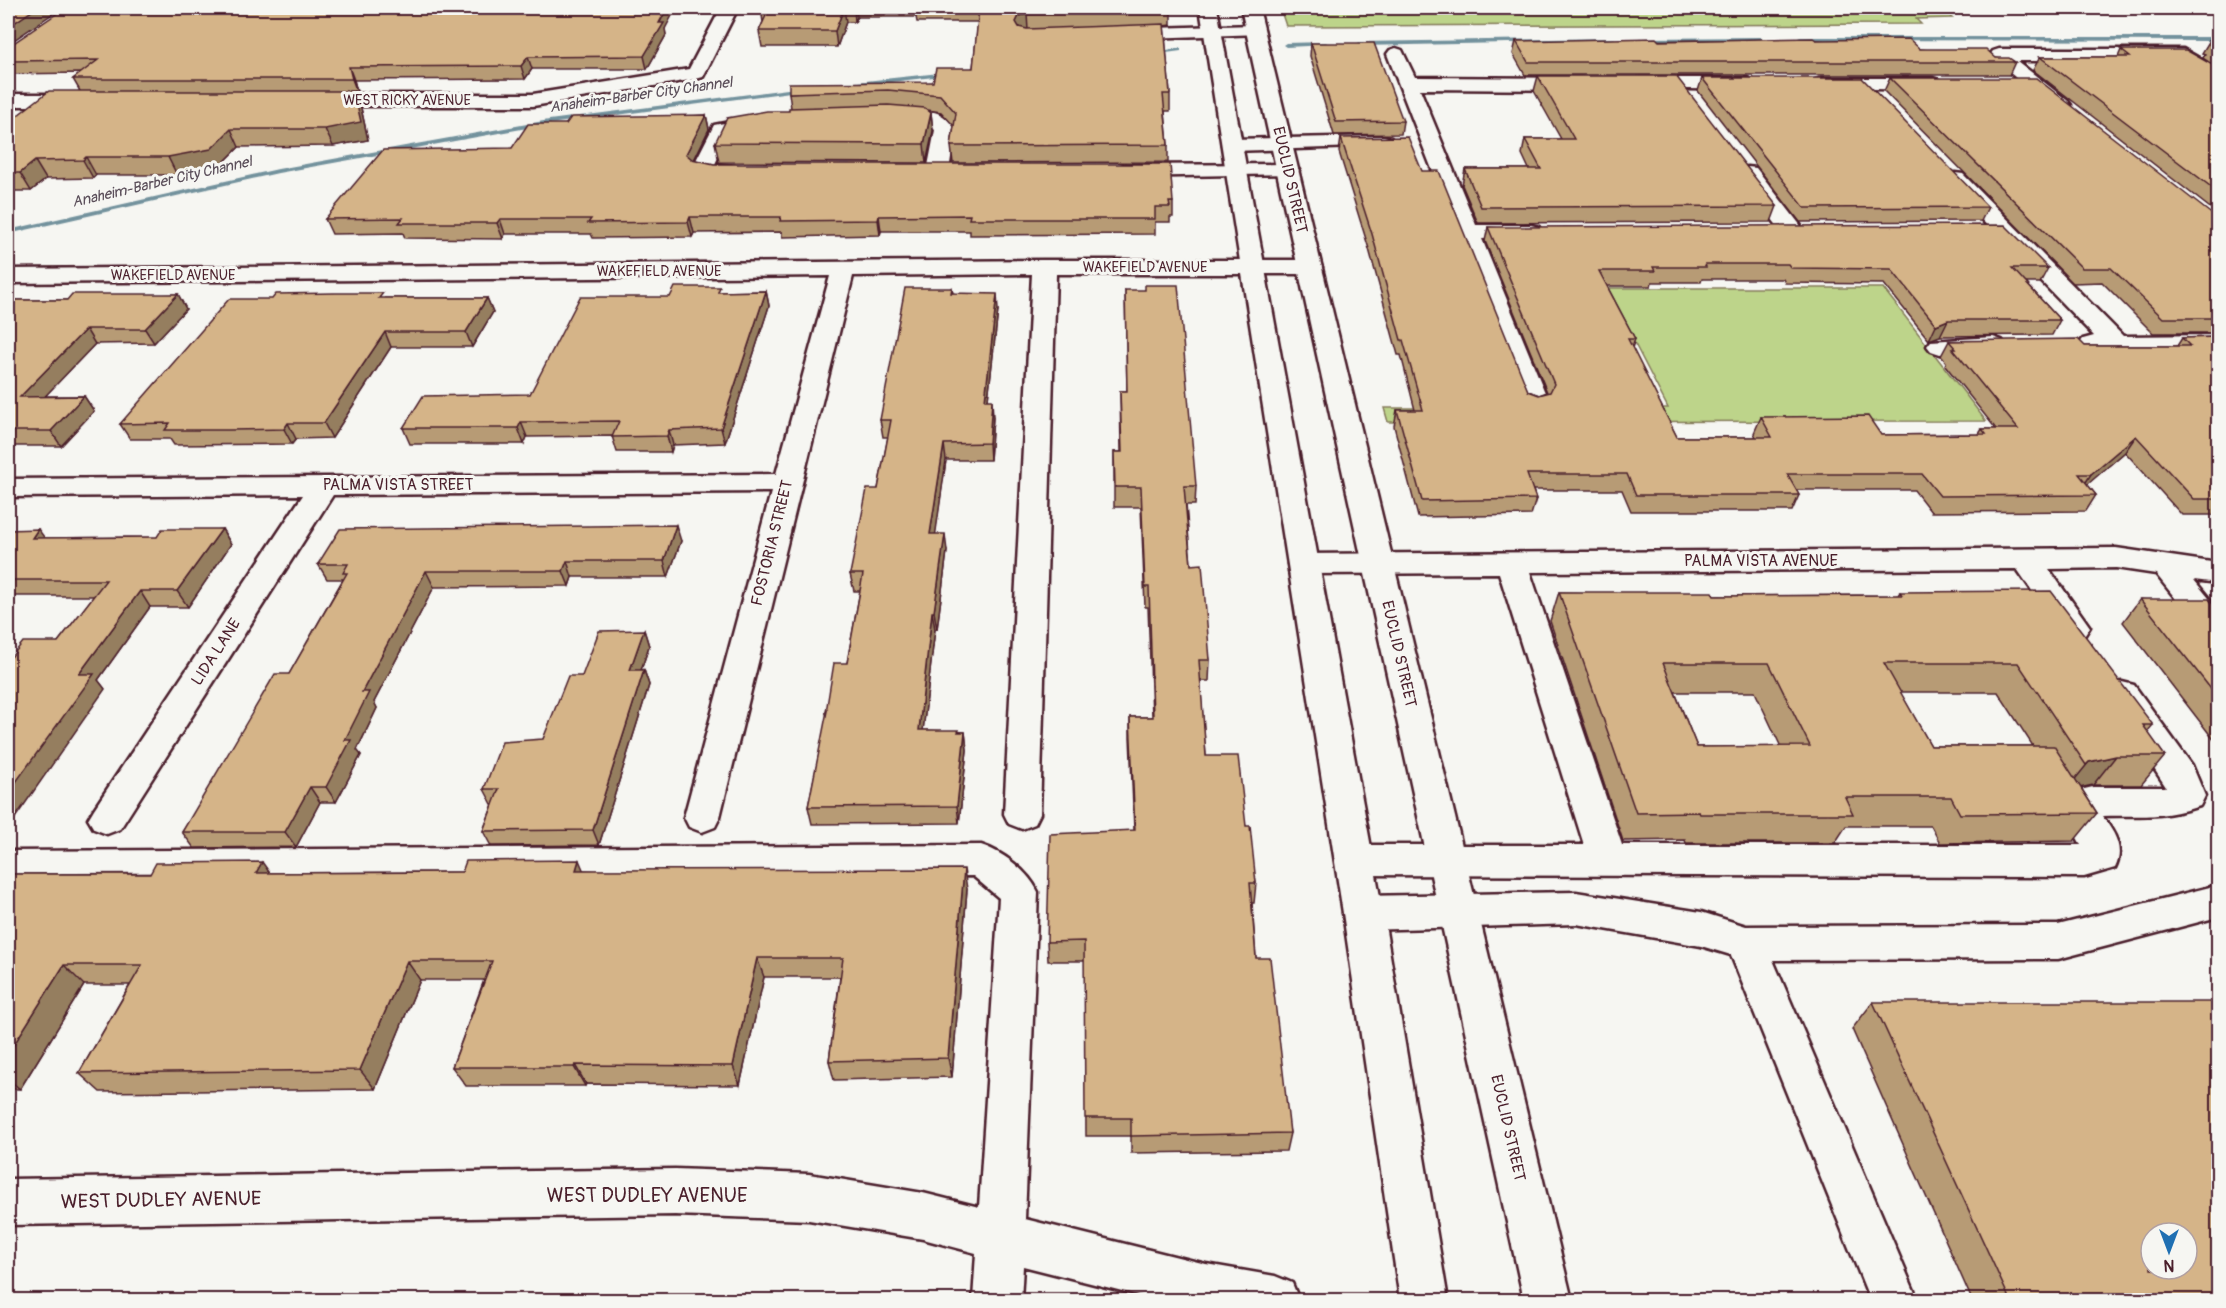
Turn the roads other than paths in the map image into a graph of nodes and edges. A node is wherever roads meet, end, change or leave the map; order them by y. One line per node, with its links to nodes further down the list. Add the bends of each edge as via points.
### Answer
1 (729, 8): 21 (street, WEST RICKY AVENUE, via 696,73 533,100)
2 (1208, 8): 4 (street)
3 (1250, 8): 5 (street, EUCLID STREET)
4 (1212, 30): 5 (street); 6 (street); 29 (street)
5 (1255, 30): 28 (street, EUCLID STREET)
6 (1099, 34)
7 (1396, 54): 9 (street)
8 (2218, 76): 11 (street, via 2183,55 1999,55)
9 (1408, 83): 12 (street); 27 (street)
10 (2010, 83): 11 (street)
11 (2033, 83): 26 (street)
12 (1596, 84)
13 (1620, 84): 14 (street)
14 (1679, 84): 15 (street); 23 (street)
15 (1760, 84)
16 (1806, 84): 17 (street)
17 (1864, 84): 18 (street); 22 (street)
18 (1954, 84)
19 (8, 100): 20 (street)
20 (102, 100)
21 (290, 100)
22 (1881, 101)
23 (1693, 102)
24 (866, 116): 34 (street, via 934,118 945,129)
25 (783, 118): 32 (street, via 721,129 703,168)
26 (2079, 119)
27 (1431, 142): 28 (street); 44 (street)
28 (1282, 143): 29 (street); 38 (street, EUCLID STREET)
29 (1232, 145): 37 (street)
30 (1736, 158): 42 (street)
31 (1938, 161): 40 (street)
32 (763, 171)
33 (914, 171): 34 (street)
34 (938, 171): 35 (street)
35 (961, 171)
36 (1110, 171): 37 (street)
37 (1236, 171): 38 (street); 47 (street)
38 (1288, 171): 48 (street, EUCLID STREET)
39 (1980, 230): 40 (street)
40 (2004, 230): 51 (street)
41 (1770, 231): 42 (street)
42 (1793, 231): 43 (street)
43 (1816, 231)
44 (1467, 232): 45 (street); 56 (street)
45 (1548, 232)
46 (1044, 267): 47 (street, WAKEFIELD AVENUE); 49 (street, WAKEFIELD AVENUE); 67 (street)
47 (1253, 267): 48 (street, WAKEFIELD AVENUE); 62 (street)
48 (1310, 267): 63 (street, EUCLID STREET)
49 (843, 270): 50 (street, WAKEFIELD AVENUE); 57 (street, FOSTORIA STREET)
50 (8, 276)
51 (2115, 343): 52 (street); 53 (street)
52 (2218, 343)
53 (2068, 344)
54 (2022, 345): 55 (street)
55 (1940, 346)
56 (1535, 400)
57 (788, 483): 58 (street, PALMA VISTA STREET); 68 (street, FOSTORIA STREET)
58 (324, 486): 59 (street, PALMA VISTA STREET); 69 (street, LIDA LANE)
59 (8, 488)
60 (2025, 558): 61 (street, PALMA VISTA AVENUE); 64 (street, PALMA VISTA AVENUE, via 2116,558); 72 (street, via 2179,775 2187,796 2173,802 2080,803 2080,813 2099,840 2102,857 2084,861)
61 (1511, 563): 63 (street, PALMA VISTA AVENUE); 72 (street)
62 (1303, 564): 63 (street, PALMA VISTA AVENUE); 71 (street)
63 (1378, 564): 70 (street, EUCLID STREET)
64 (2165, 565): 65 (street, PALMA VISTA AVENUE); 66 (street)
65 (2218, 573)
66 (2218, 630)
67 (1022, 814)
68 (702, 817)
69 (108, 819)
70 (1446, 859): 71 (street); 72 (street); 75 (street, EUCLID STREET)
71 (1354, 860): 76 (street)
72 (1608, 860)
73 (8, 866): 79 (street, via 981,860 1019,892)
74 (2218, 901): 77 (street, via 2058,942)
75 (1458, 911): 76 (street); 77 (street, via 1576,908 1701,929); 83 (street, EUCLID STREET)
76 (1363, 913): 82 (street)
77 (1746, 943): 84 (street)
78 (8, 1202): 79 (street, WEST DUDLEY AVENUE, via 675,1192 809,1197 923,1215)
79 (999, 1234): 80 (street); 81 (street, WEST DUDLEY AVENUE, via 1114,1266)
80 (997, 1300)
81 (1275, 1300)
82 (1424, 1300)
83 (1548, 1300)
84 (1894, 1300)

